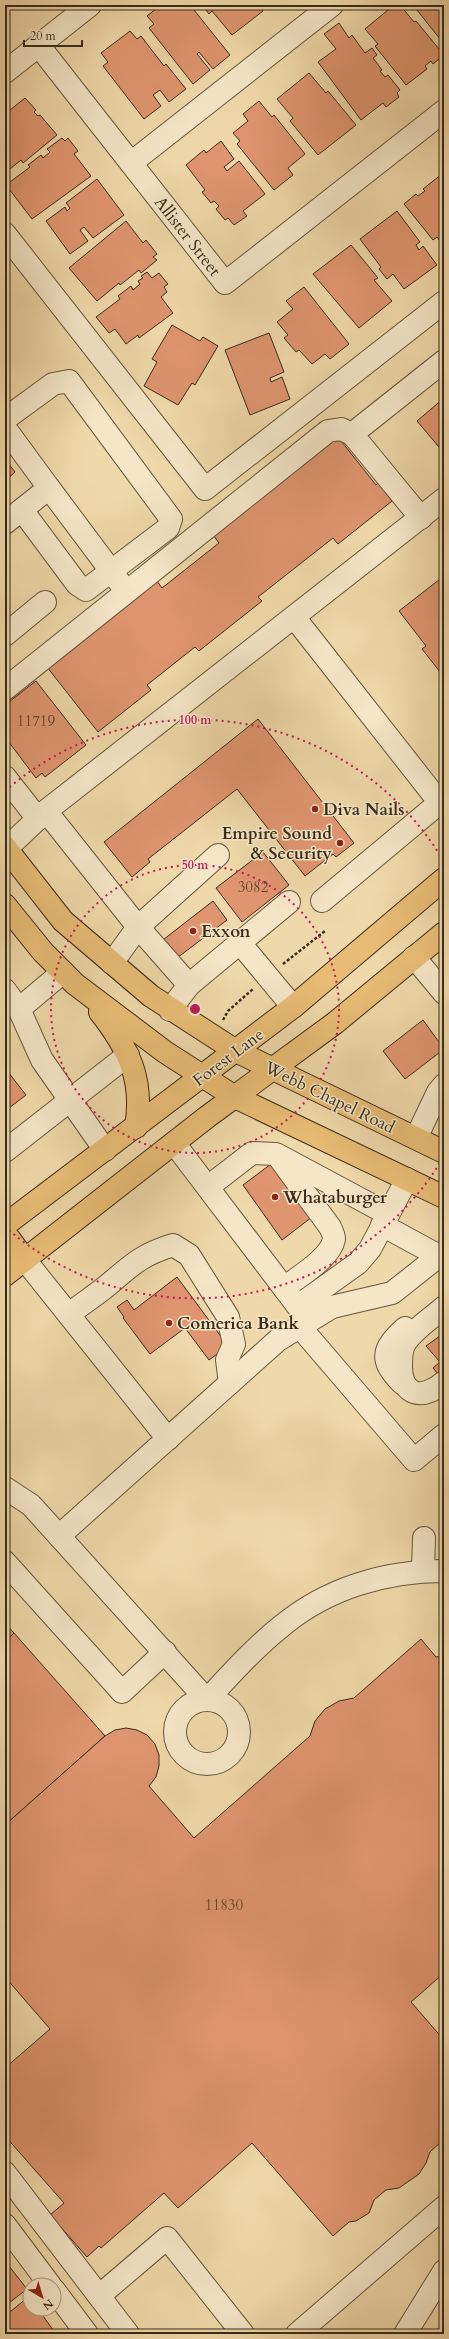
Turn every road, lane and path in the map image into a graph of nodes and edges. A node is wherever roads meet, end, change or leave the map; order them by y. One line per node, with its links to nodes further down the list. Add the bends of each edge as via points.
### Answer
1 (90, 5): 3 (street)
2 (332, 5): 6 (street)
3 (39, 46): 4 (street); 6 (street, Allister Street)
4 (5, 72)
5 (444, 111): 6 (street, Allister Street, via 225,283)
6 (131, 163)
7 (5, 234): 8 (street, via 205,489)
8 (444, 302)
9 (444, 361): 12 (street)
10 (5, 419): 18 (street, via 53,384 69,381 171,519 168,528)
11 (5, 428): 13 (street)
12 (352, 434): 16 (street); 19 (street, via 341,429 328,431)
13 (48, 488): 15 (street); 18 (street)
14 (442, 504): 16 (street)
15 (22, 510): 17 (street); 18 (street, via 77,584 86,590)
16 (420, 518): 21 (street)
17 (5, 523)
18 (111, 572): 19 (street)
19 (127, 591): 23 (street)
20 (45, 602): 22 (street)
21 (294, 617): 25 (street); 26 (street)
22 (5, 636)
23 (5, 689)
24 (5, 777): 26 (street)
25 (443, 803): 30 (street)
26 (42, 815): 27 (street); 33 (street)
27 (5, 848): 37 (main road, Webb Chapel Road, via 63,921)
28 (218, 855): 33 (street)
29 (444, 879): 43 (main road, Forest Lane)
30 (322, 901)
31 (289, 902): 35 (street)
32 (5, 905): 38 (main road)
33 (138, 927): 37 (street); 39 (street)
34 (444, 933): 36 (main road)
35 (240, 943): 39 (street); 43 (street)
36 (414, 957): 42 (street); 48 (main road, via 335,1023)
37 (112, 963): 45 (main road, Webb Chapel Road)
38 (63, 972): 41 (main road); 44 (street)
39 (189, 985): 45 (street)
40 (5, 990): 44 (street)
41 (82, 991): 47 (main road, via 111,1026); 49 (main road, via 159,1048)
42 (444, 993)
43 (293, 1007): 46 (main road, Forest Lane)
44 (20, 1009): 52 (street, via 42,1060)
45 (170, 1010): 46 (main road, Webb Chapel Road)
46 (236, 1051): 48 (main road, Webb Chapel Road); 49 (main road, Forest Lane)
47 (128, 1055): 52 (street); 53 (main road, via 138,1082)
48 (273, 1070): 51 (main road); 54 (main road, Webb Chapel Road)
49 (202, 1076): 51 (main road); 53 (main road, Forest Lane)
50 (444, 1085): 54 (street, via 438,1092)
51 (235, 1097): 55 (main road); 60 (main road)
52 (71, 1101): 56 (street); 57 (street)
53 (136, 1127): 56 (main road, Forest Lane)
54 (416, 1138): 58 (main road, Webb Chapel Road)
55 (174, 1143): 61 (street); 67 (main road)
56 (105, 1150): 64 (main road, Forest Lane)
57 (5, 1151)
58 (444, 1152)
59 (276, 1154): 61 (street, via 252,1153); 63 (street); 69 (street, via 330,1227 334,1238 331,1248 324,1257)
60 (407, 1179): 62 (main road); 63 (street)
61 (208, 1187): 69 (street)
62 (444, 1197)
63 (385, 1219): 66 (street); 73 (street, via 370,1249)
64 (5, 1225)
65 (5, 1234): 67 (main road)
66 (441, 1254): 73 (street, via 392,1293 332,1307)
67 (25, 1260): 68 (main road); 72 (street)
68 (5, 1276)
69 (284, 1288): 73 (street)
70 (444, 1295): 76 (street, via 400,1333 390,1343 385,1354 393,1374)
71 (444, 1308): 76 (street, via 407,1340 403,1347 402,1378)
72 (69, 1314): 75 (street, via 130,1265 155,1251 173,1245 189,1255 228,1317 234,1344 227,1360); 78 (street)
73 (303, 1318): 75 (street); 77 (street, via 414,1460)
74 (444, 1382): 76 (street, via 434,1391 422,1395)
75 (230, 1383): 78 (street)
76 (406, 1386)
77 (444, 1436)
78 (168, 1439): 80 (street)
79 (5, 1488): 80 (street, via 31,1504)
80 (59, 1536): 84 (street)
81 (424, 1538): 83 (street)
82 (5, 1562): 84 (street, via 122,1692)
83 (434, 1571): 84 (street, via 372,1580 349,1587 310,1607 283,1625 207,1700)
84 (165, 1652)
85 (5, 2173): 90 (street)
86 (444, 2207): 95 (street)
87 (5, 2225): 89 (street)
88 (444, 2271): 96 (street)
89 (44, 2277)
90 (99, 2296): 93 (street); 94 (street, via 167,2238)
91 (62, 2301): 92 (street)
92 (87, 2334)
93 (128, 2334)
94 (243, 2334)
95 (297, 2334)
96 (405, 2334)

